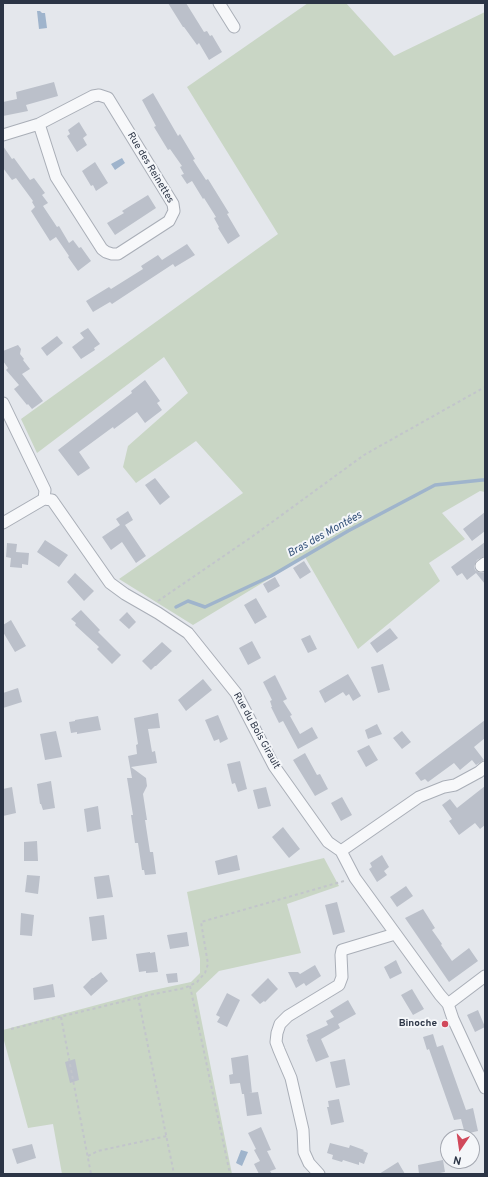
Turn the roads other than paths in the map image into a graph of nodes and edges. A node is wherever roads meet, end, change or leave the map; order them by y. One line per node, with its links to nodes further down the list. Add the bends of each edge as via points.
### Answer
1 (219, 3): 2 (street)
2 (234, 27)
3 (39, 124): 3 (street, Rue des Reinettes, via 56,177 106,252 118,254 169,220 174,211 173,204 108,98 93,96); 4 (street, Rue des Reinettes)
4 (3, 135)
5 (3, 403): 6 (street, via 45,490)
6 (44, 499): 7 (street); 9 (street, Rue du Bois Girault, via 52,500 110,583 188,633 236,693 274,766 328,842)
7 (3, 523)
8 (485, 767): 9 (street, via 455,785 419,797)
9 (341, 851): 10 (street, Rue du Bois Girault, via 355,878)
10 (395, 934): 12 (street, Rue du Bois Girault); 14 (street, via 342,950 342,977 339,985 288,1016 280,1024 277,1033 276,1042 291,1078 303,1130 304,1152 309,1163)
11 (485, 976): 12 (street)
12 (448, 1004): 13 (street, Rue du Bois Girault)
13 (485, 1088)
14 (319, 1174)

